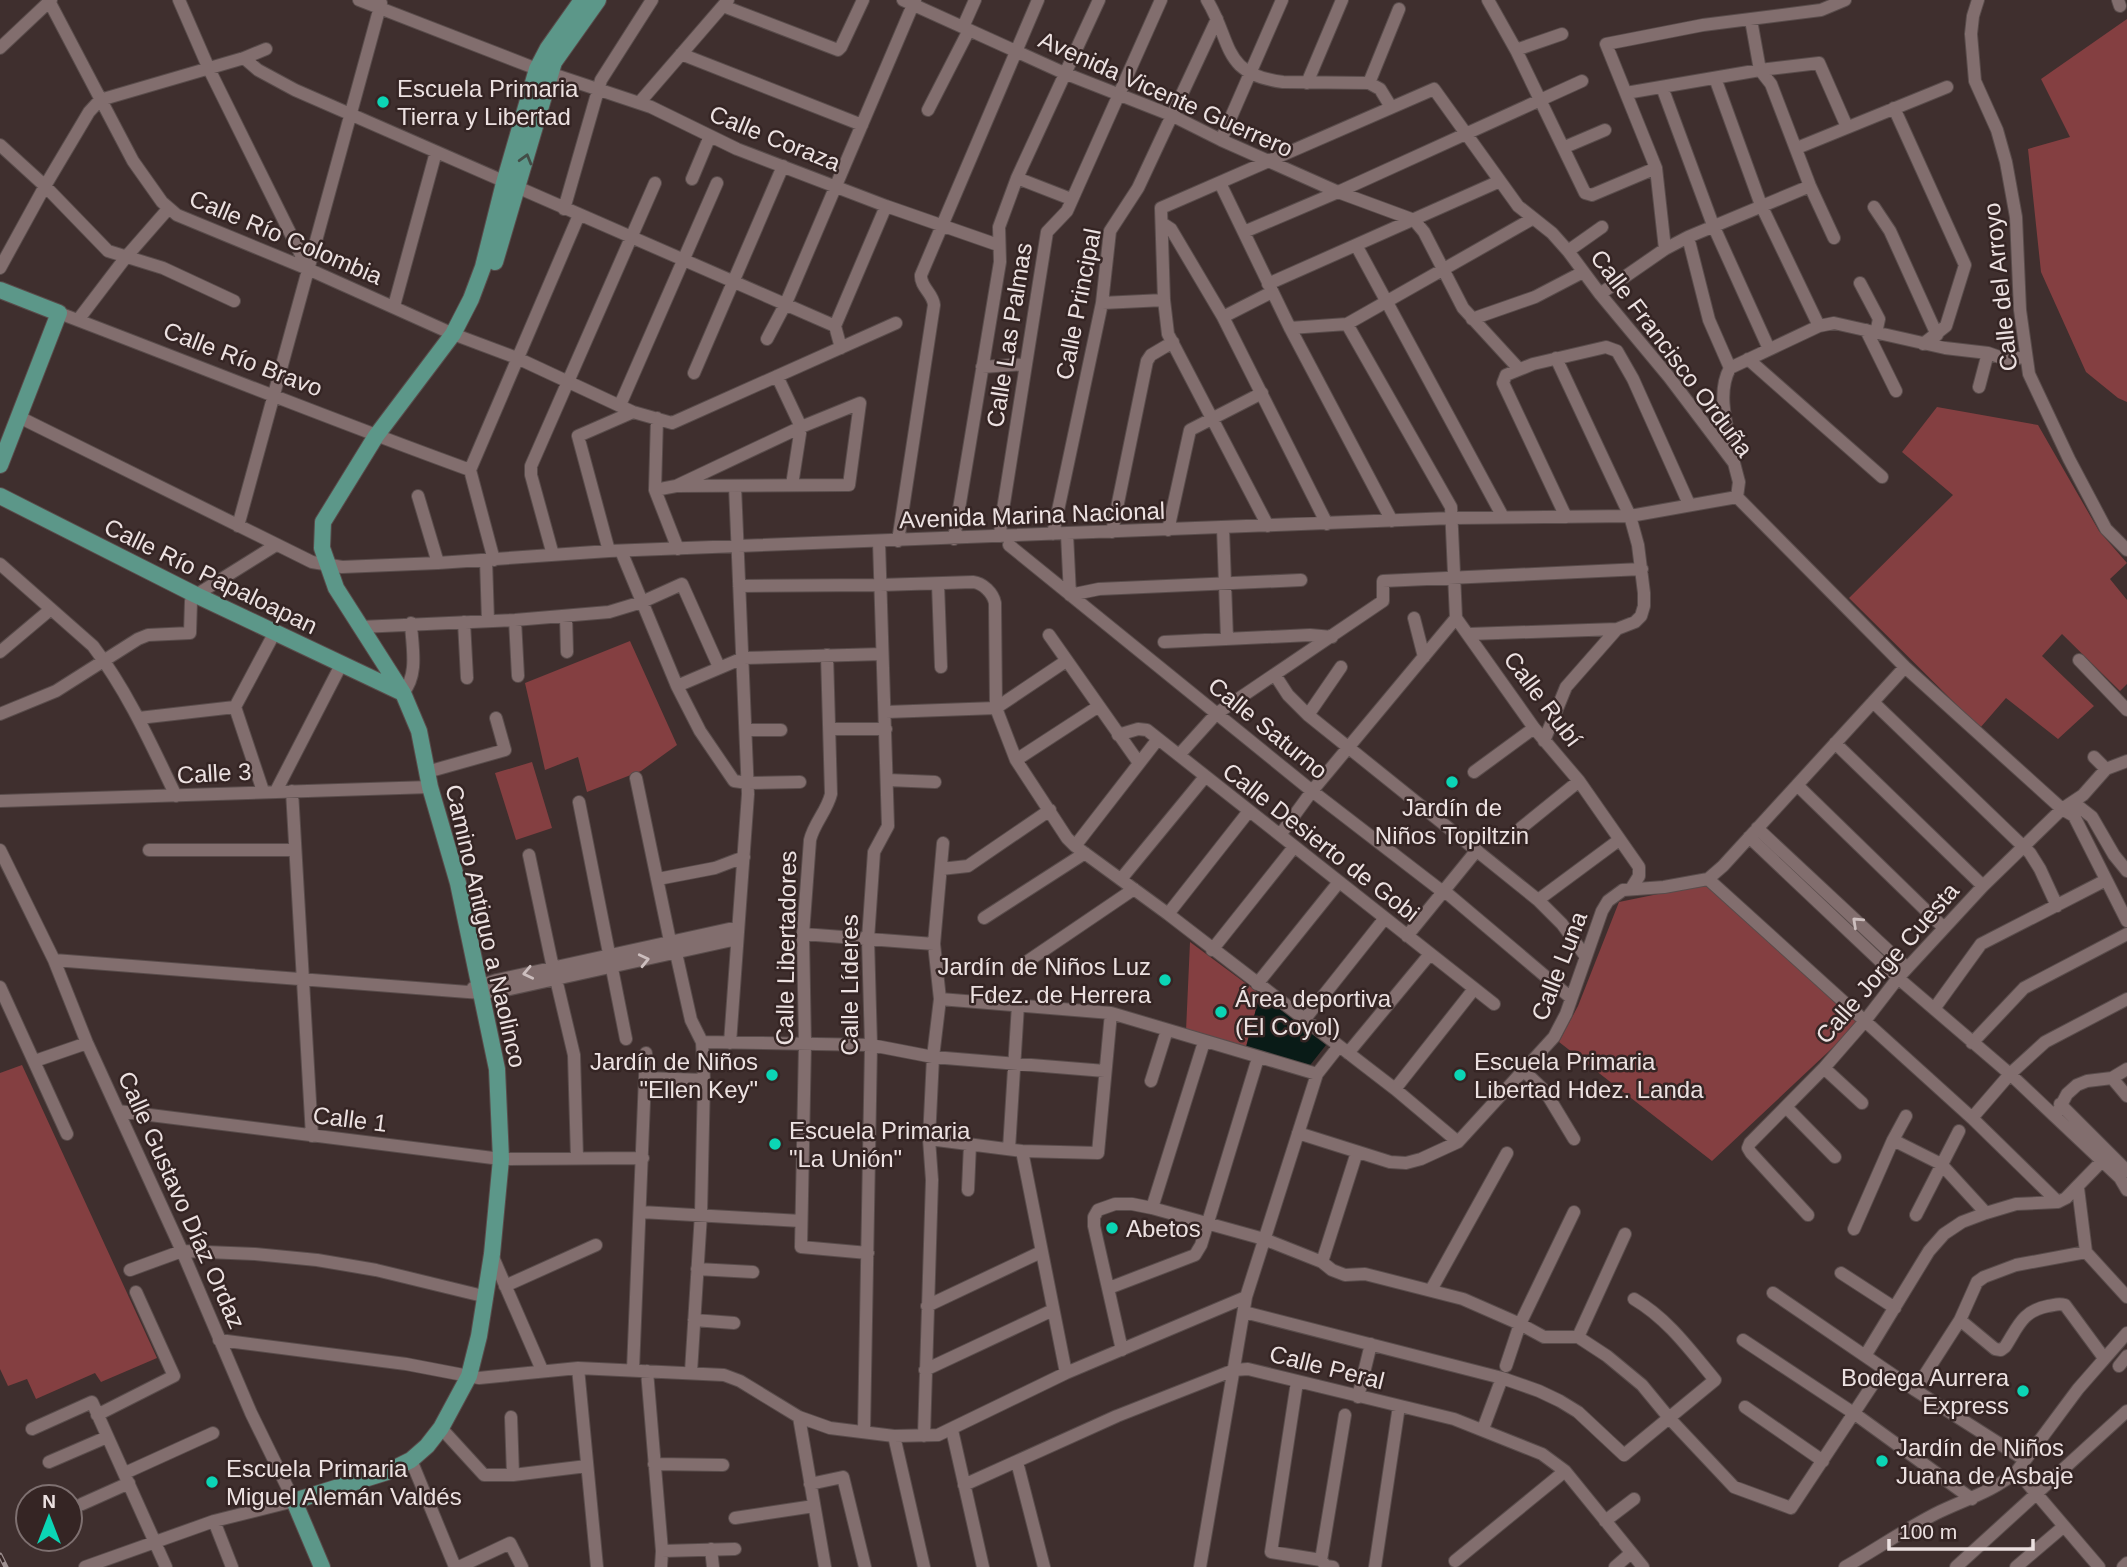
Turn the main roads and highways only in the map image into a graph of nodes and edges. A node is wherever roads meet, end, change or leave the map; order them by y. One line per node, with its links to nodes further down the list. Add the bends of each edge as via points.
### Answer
1 (582, 0): 3 (main road, Camino Antiguo a Naolinco, via 548,48)
2 (598, 0): 3 (main road, Camino Antiguo a Naolinco)
3 (543, 71): 7 (main road, Camino Antiguo a Naolinco, via 511,186 458,335 380,437 323,522 322,548 336,588)
4 (0, 290): 5 (main road, Calle Río Bravo, via 59,313)
5 (0, 465)
6 (0, 496): 7 (main road, Calle Río Papaloapan)
7 (403, 693): 8 (main road, Camino Antiguo a Naolinco, via 419,731 458,883 475,990 498,1069 501,1159 492,1254 469,1376 427,1446 387,1472)
8 (294, 1501): 9 (main road, Calle Gustavo Díaz Ordaz)
9 (322, 1567)

